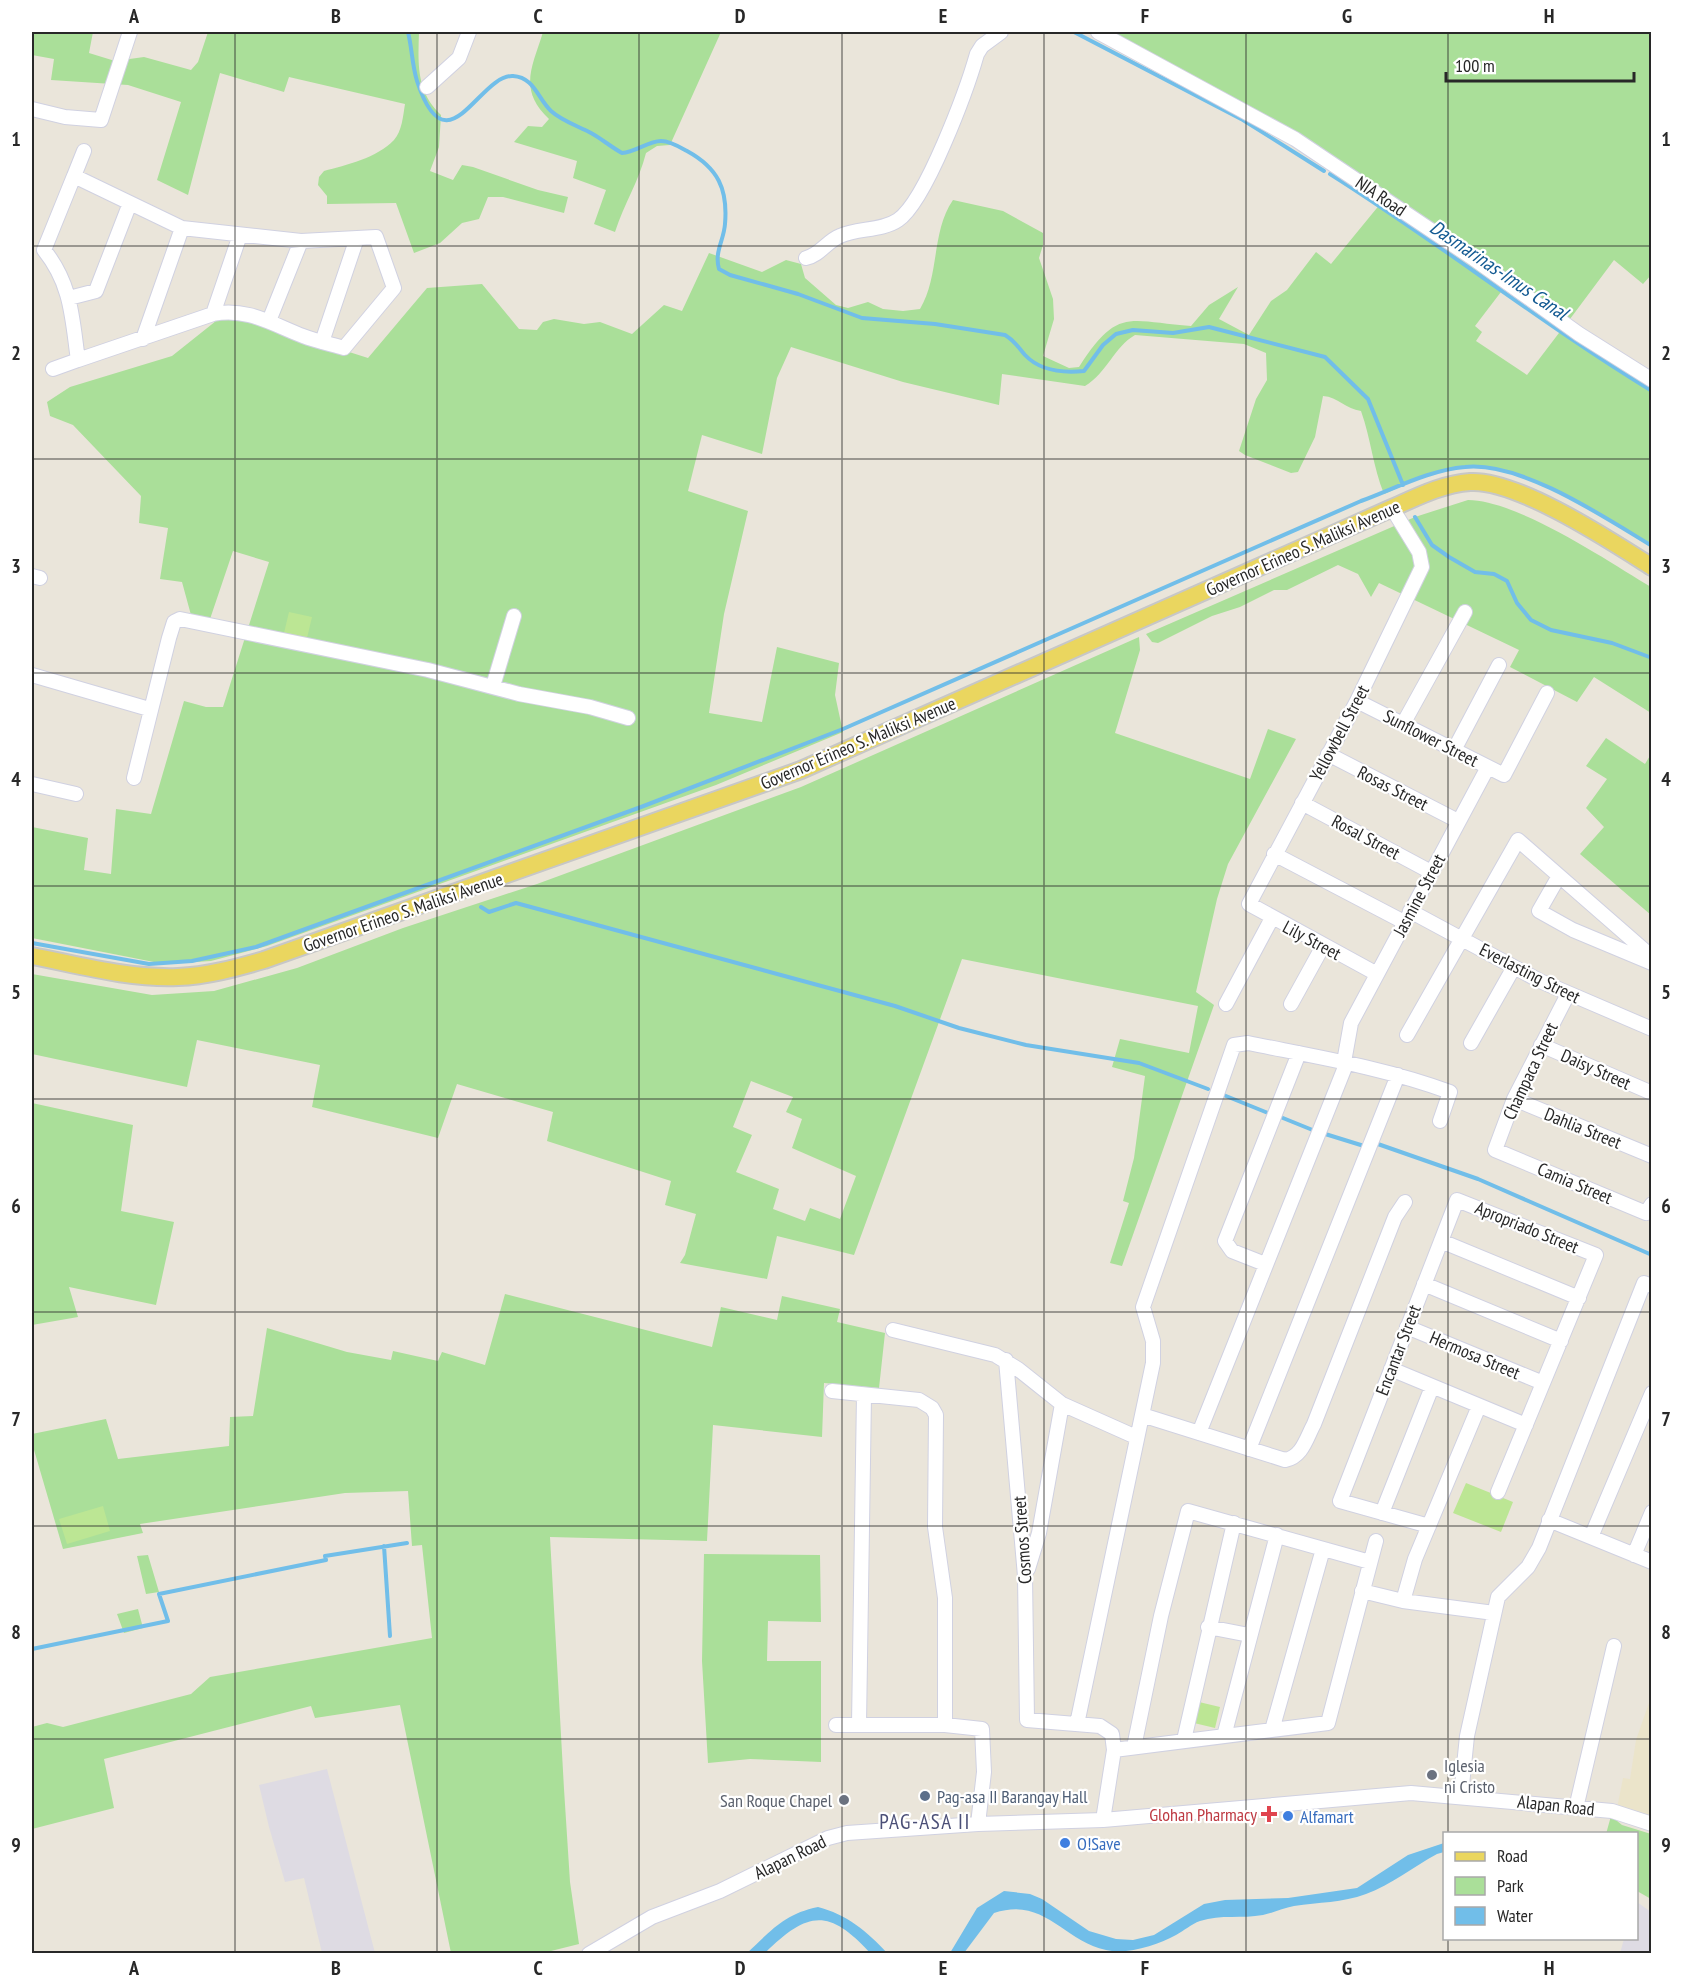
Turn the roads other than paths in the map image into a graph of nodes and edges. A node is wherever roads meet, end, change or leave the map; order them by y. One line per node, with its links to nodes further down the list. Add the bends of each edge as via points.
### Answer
1 (130, 32): 6 (street, via 101,120)
2 (469, 32): 5 (street, via 459,58)
3 (1001, 32): 15 (street, via 977,54 948,135 910,208 897,221 842,235)
4 (1098, 32): 23 (street, NIA Road, via 1295,139)
5 (427, 87)
6 (32, 109)
7 (84, 151): 8 (street)
8 (74, 176): 9 (street); 14 (street)
9 (130, 203): 10 (street); 16 (street, via 96,291)
10 (182, 228): 11 (street); 19 (street)
11 (240, 235): 13 (street); 17 (street)
12 (357, 238): 13 (street); 20 (street); 20 (street, via 376,237 394,288 344,348)
13 (301, 241): 18 (street)
14 (38, 250): 16 (street, via 58,268)
15 (806, 258)
16 (69, 298): 21 (street)
17 (213, 314): 18 (street, via 230,310); 19 (street)
18 (269, 321): 20 (street)
19 (143, 339): 21 (street)
20 (322, 342)
21 (78, 360): 22 (street)
22 (53, 369)
23 (1652, 380)
24 (1392, 508): 25 (main road, Governor Erineo S. Maliksi Avenue, via 1450,485 1489,483 1546,506); 32 (street, Yellowbell Street, via 1422,559 1418,579); 52 (main road, Governor Erineo S. Maliksi Avenue, via 801,770 264,960 177,977 118,972)
25 (1652, 567)
26 (1465, 612): 35 (street)
27 (514, 616): 30 (street)
28 (1499, 665): 36 (street)
29 (32, 675): 33 (street)
30 (493, 686): 33 (street, via 180,619 174,622); 34 (street)
31 (1547, 693): 38 (street, Sunflower Street, via 1504,775)
32 (1357, 701): 35 (street, Sunflower Street); 37 (street, Yellowbell Street)
33 (149, 709): 39 (street)
34 (628, 718)
35 (1403, 724): 36 (street, Sunflower Street)
36 (1454, 750): 38 (street, Sunflower Street)
37 (1328, 754): 42 (street, Yellowbell Street); 43 (street, Rosas Street)
38 (1488, 767): 43 (street, Jasmine Street)
39 (134, 778)
40 (32, 784): 41 (street)
41 (76, 794)
42 (1302, 803): 44 (street, Yellowbell Street); 45 (street, Rosal Street)
43 (1458, 821): 45 (street, Jasmine Street)
44 (1274, 854): 47 (street, Yellowbell Street); 48 (street, Everlasting Street)
45 (1431, 872): 48 (street, Jasmine Street)
46 (1559, 876): 50 (street, via 1518,840); 53 (street); 54 (street, via 1539,911 1573,930)
47 (1249, 904): 49 (street, Lily Street)
48 (1407, 917): 50 (street, Everlasting Street); 56 (street, Jasmine Street)
49 (1272, 918): 51 (street, Lily Street); 58 (street)
50 (1462, 939): 55 (street, Everlasting Street); 61 (street)
51 (1323, 946): 56 (street, Lily Street); 59 (street)
52 (32, 956)
53 (1652, 957)
54 (1652, 963)
55 (1514, 967): 57 (street, Everlasting Street); 62 (street)
56 (1377, 974): 65 (street, Jasmine Street, via 1350,1023)
57 (1568, 994): 60 (street, Everlasting Street); 63 (street, Champaca Street)
58 (1226, 1004)
59 (1291, 1004)
60 (1652, 1029)
61 (1407, 1035)
62 (1472, 1043)
63 (1541, 1045): 67 (street, Daisy Street); 68 (street, Champaca Street)
64 (1299, 1053): 65 (street); 76 (street, via 1225,1241 1232,1251); 92 (street, via 1241,1042 1231,1051 1145,1296 1144,1317 1155,1352)
65 (1346, 1062): 66 (street); 76 (street)
66 (1398, 1074): 69 (street, via 1450,1092); 96 (street)
67 (1652, 1093)
68 (1515, 1099): 70 (street, Champaca Street); 71 (street, Dahlia Street)
69 (1440, 1121)
70 (1495, 1150): 74 (street, Camia Street, via 1646,1213)
71 (1652, 1156)
72 (1457, 1200): 75 (street, Encantar Street); 79 (street, Apropriado Street, via 1596,1255)
73 (1405, 1202): 96 (street, via 1395,1217 1300,1452 1285,1460)
74 (1652, 1204)
75 (1441, 1240): 77 (street, Encantar Street); 79 (street)
76 (1265, 1264): 94 (street)
77 (1424, 1284): 80 (street, Encantar Street); 82 (street)
78 (1652, 1286): 100 (street, via 1644,1283)
79 (1579, 1298): 82 (street)
80 (1407, 1327): 84 (street, Encantar Street); 85 (street, Hermosa Street)
81 (893, 1330): 83 (street)
82 (1561, 1341): 85 (street)
83 (1006, 1360): 90 (street); 110 (street, Cosmos Street)
84 (1391, 1369): 86 (street); 99 (street, Encantar Street, via 1340,1501)
85 (1543, 1383): 93 (street)
86 (1432, 1387): 91 (street); 99 (street)
87 (832, 1391): 89 (street)
88 (1652, 1393): 104 (street)
89 (864, 1395): 119 (street); 120 (street, via 919,1401 936,1415 934,1527 945,1598)
90 (1062, 1404): 95 (street); 110 (street, via 1037,1542)
91 (1479, 1406): 93 (street); 102 (street)
92 (1142, 1415): 94 (street); 95 (street)
93 (1526, 1425): 97 (street)
94 (1199, 1433): 96 (street)
95 (1137, 1437): 117 (street)
96 (1249, 1449)
97 (1498, 1492)
98 (1652, 1512): 107 (street)
99 (1382, 1513): 102 (street)
100 (1550, 1520): 104 (street); 113 (street, via 1534,1558 1502,1590)
101 (1234, 1523): 103 (street); 114 (street); 124 (street, via 1188,1511)
102 (1429, 1526): 112 (street)
103 (1277, 1535): 106 (street); 115 (street)
104 (1591, 1537): 107 (street)
105 (1376, 1541): 108 (street)
106 (1323, 1549): 108 (street); 121 (street)
107 (1634, 1555): 109 (street)
108 (1370, 1562): 111 (street)
109 (1652, 1562)
110 (1025, 1576): 117 (street, Cosmos Street, via 1026,1720)
111 (1362, 1591): 112 (street); 121 (street, via 1328,1722)
112 (1403, 1600): 113 (street)
113 (1494, 1613): 126 (street, via 1467,1736)
114 (1208, 1627): 115 (street); 123 (street)
115 (1250, 1635): 122 (street)
116 (1614, 1646): 127 (street)
117 (1077, 1724): 125 (street, via 1107,1729 1114,1740)
118 (836, 1725): 119 (street)
119 (859, 1725): 120 (street)
120 (945, 1725): 129 (street, via 982,1729 984,1772)
121 (1272, 1730): 122 (street)
122 (1224, 1736): 123 (street)
123 (1184, 1740): 124 (street)
124 (1134, 1747): 125 (street)
125 (1114, 1750): 128 (street)
126 (1461, 1795): 127 (street, Alapan Road); 128 (street, Alapan Road, via 1357,1796)
127 (1576, 1808): 130 (street, Alapan Road, via 1612,1811)
128 (1103, 1820): 129 (street, Alapan Road)
129 (978, 1824): 131 (street, Alapan Road, via 874,1830 828,1838 720,1891 652,1917)
130 (1652, 1824)
131 (589, 1953)

